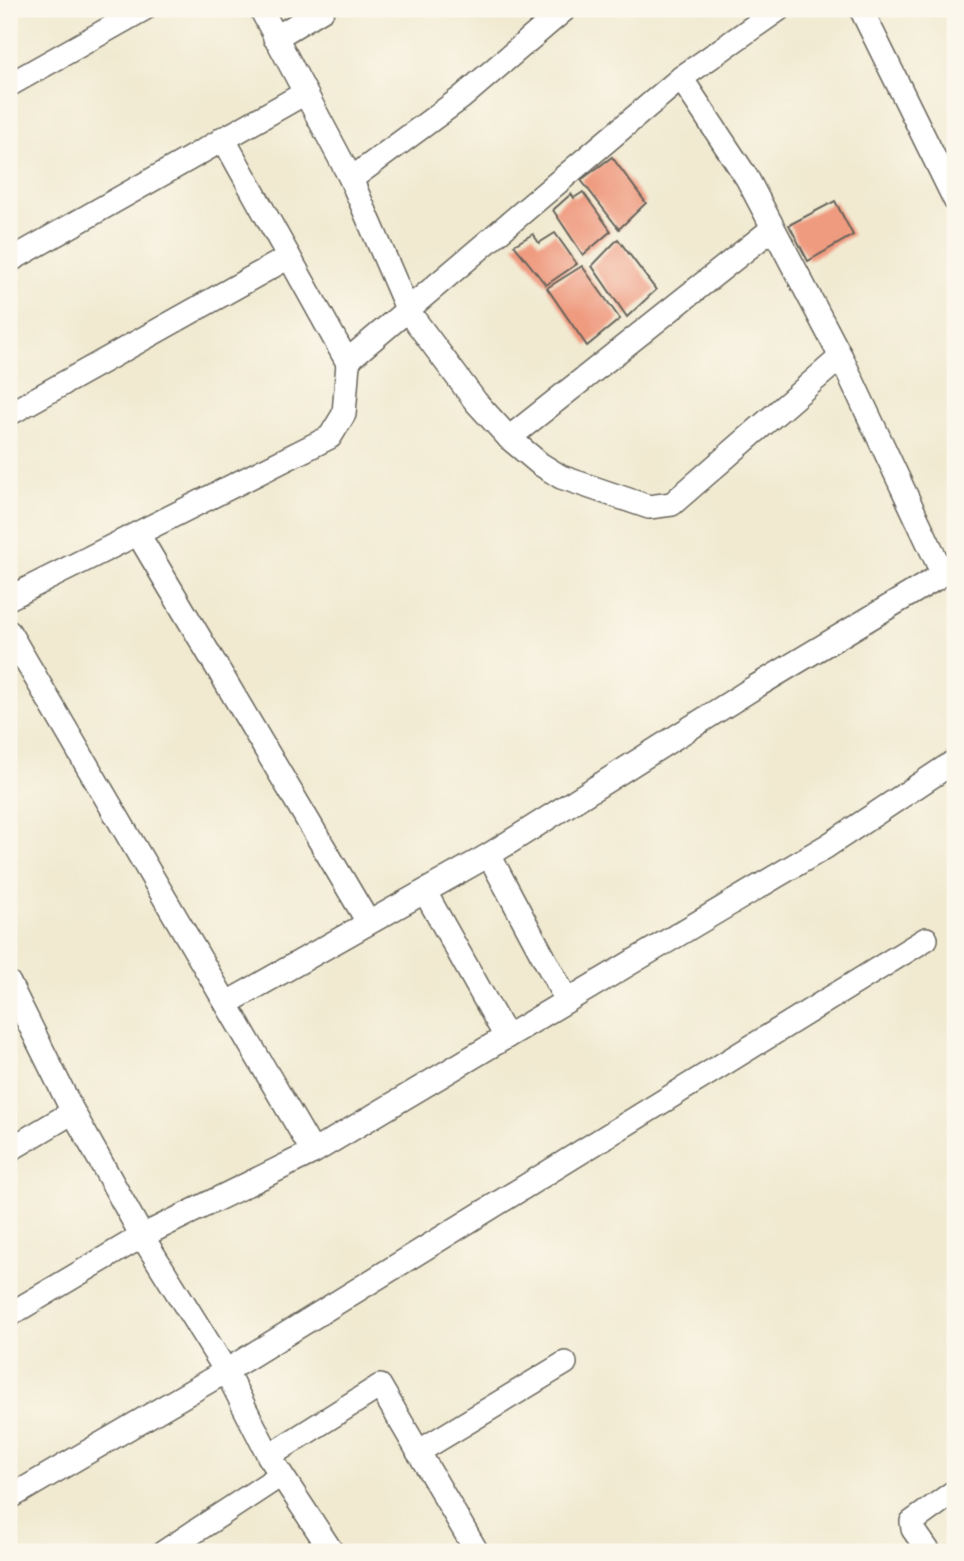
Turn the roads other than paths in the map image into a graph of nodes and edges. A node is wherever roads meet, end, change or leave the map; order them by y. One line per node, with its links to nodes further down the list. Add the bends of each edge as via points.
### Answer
1 (144, 9): 9 (street)
2 (261, 9): 7 (street)
3 (323, 9): 7 (street)
4 (565, 9): 12 (street, via 461,98)
5 (779, 9): 8 (street)
6 (861, 9): 13 (street)
7 (275, 38): 10 (street)
8 (681, 78): 14 (street, via 731,150); 17 (street)
9 (9, 85)
10 (305, 93): 11 (street); 12 (street)
11 (223, 138): 15 (street); 16 (street)
12 (351, 178): 17 (street)
13 (955, 200)
14 (772, 229): 18 (street); 21 (street)
15 (289, 257): 19 (street); 20 (street)
16 (9, 261)
17 (408, 311): 19 (street); 21 (street)
18 (841, 357): 21 (street, via 678,500 664,506 649,507 574,482 540,464); 26 (street, via 940,576)
19 (348, 363): 22 (street, via 344,414 330,437)
20 (9, 414)
21 (509, 438)
22 (138, 534): 23 (street); 28 (street)
23 (9, 598)
24 (9, 632): 32 (street)
25 (955, 761): 31 (street, via 827,846)
26 (489, 855): 27 (street); 31 (street)
27 (425, 892): 28 (street); 33 (street)
28 (368, 922): 32 (street)
29 (926, 939): 40 (street)
30 (9, 983): 34 (street)
31 (566, 999): 33 (street)
32 (227, 1003): 36 (street)
33 (506, 1037): 36 (street)
34 (73, 1112): 35 (street); 37 (street)
35 (9, 1150)
36 (313, 1153): 37 (street)
37 (142, 1236): 38 (street); 40 (street)
38 (9, 1315)
39 (565, 1363): 41 (street)
40 (226, 1371): 42 (street); 45 (street)
41 (418, 1452): 42 (street, via 380,1386); 48 (street)
42 (269, 1456): 43 (street)
43 (281, 1475): 46 (street); 47 (street)
44 (955, 1491): 49 (street, via 912,1522)
45 (9, 1498)
46 (164, 1552)
47 (332, 1552)
48 (477, 1552)
49 (929, 1552)

